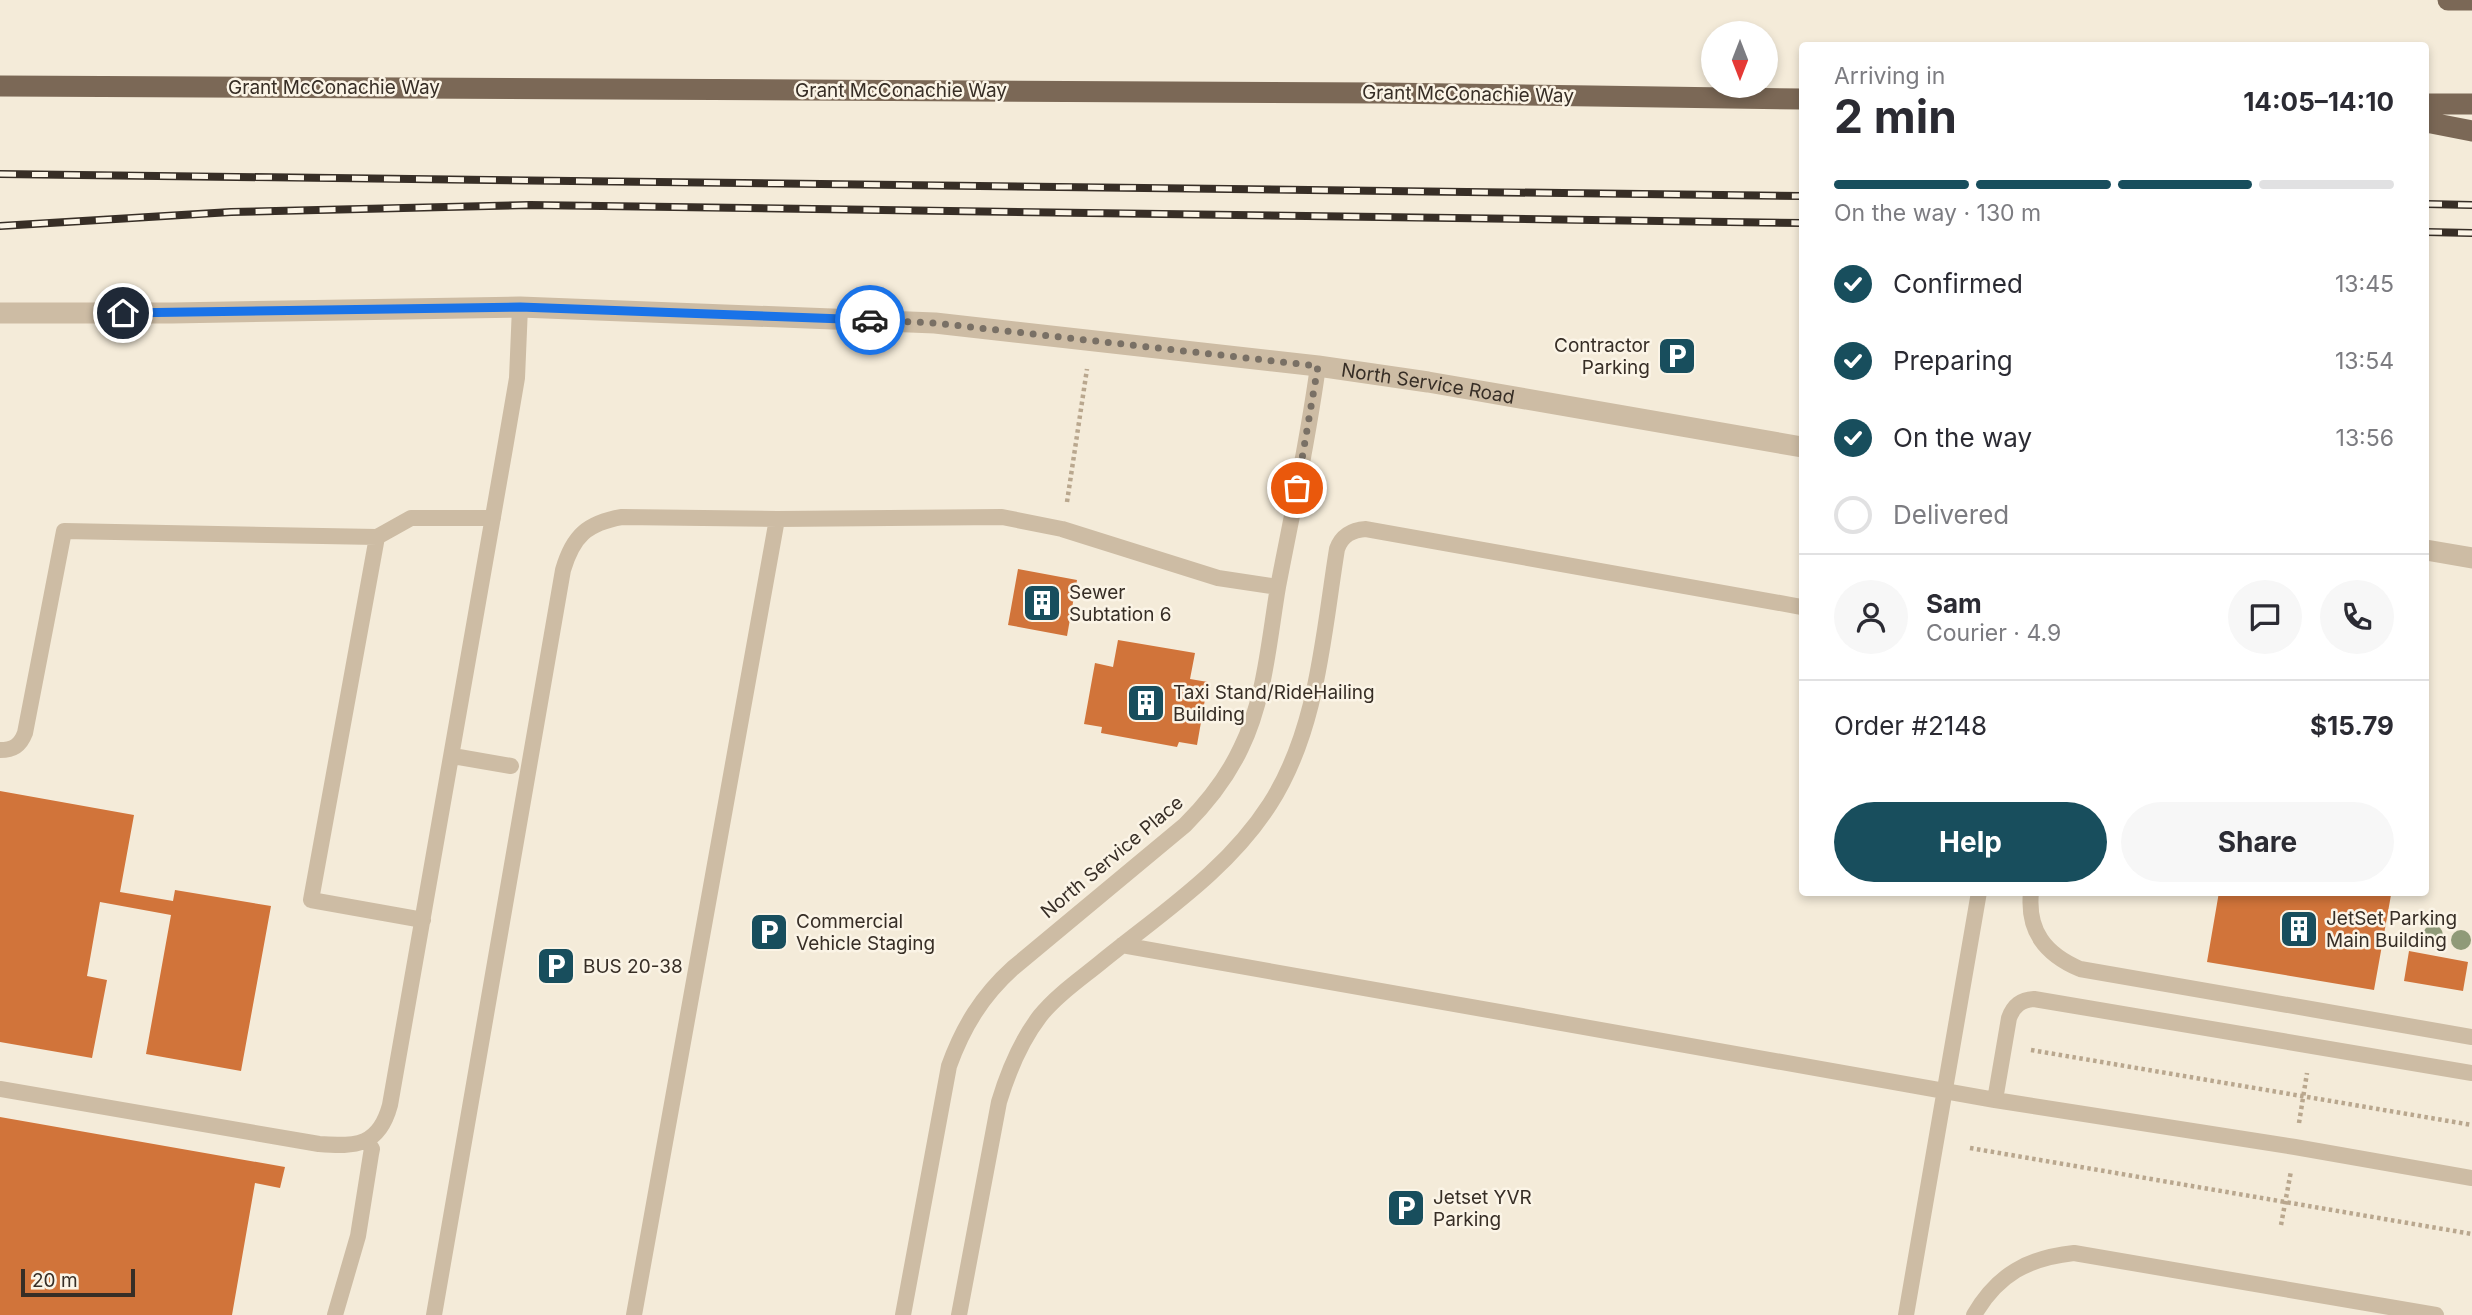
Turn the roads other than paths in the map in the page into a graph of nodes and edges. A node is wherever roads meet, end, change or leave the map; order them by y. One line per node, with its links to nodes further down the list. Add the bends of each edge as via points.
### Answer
1 (2448, 0): 2 (main road)
2 (2472, 0)
3 (0, 86): 4 (main road, Grant McConachie Way)
4 (1799, 99)
5 (2429, 104): 6 (main road)
6 (2472, 104)
7 (2429, 123): 8 (main road)
8 (2472, 131)
9 (520, 307): 10 (street, North Service Road); 11 (street, North Service Road, via 935,323); 13 (lane, via 517,378)
10 (0, 313)
11 (1318, 366): 12 (street, North Service Road); 18 (lane, North Service Place)
12 (1799, 446)
13 (493, 518): 15 (lane, via 411,518); 21 (lane)
14 (777, 519): 18 (lane, via 991,517 1062,528 1218,578); 35 (lane, via 622,517 587,528 568,551); 36 (lane)
15 (377, 537): 20 (lane, via 64,531 25,733 16,747); 25 (lane, via 311,900)
16 (2429, 551): 17 (street)
17 (2472, 558)
18 (1278, 587): 37 (lane, North Service Place, via 1251,722 1242,747 1210,800 993,986 957,1043)
19 (1799, 606): 26 (lane, via 1366,529 1350,532 1337,549 1312,700 1289,770 1269,805 1222,864)
20 (0, 750)
21 (453, 755): 22 (lane); 25 (lane)
22 (511, 766)
23 (1978, 896): 30 (lane)
24 (2031, 896): 27 (lane, via 2033,922 2044,946 2080,969)
25 (423, 920): 32 (lane, via 390,1105 382,1126)
26 (1122, 945): 30 (lane); 38 (lane, via 1041,1016 1006,1078)
27 (2472, 1037)
28 (2472, 1073): 31 (lane, via 2034,999 2012,1009)
29 (0, 1089): 32 (lane, via 319,1144 346,1146)
30 (1945, 1090): 31 (lane); 39 (lane)
31 (1995, 1100): 33 (lane)
32 (368, 1141): 34 (lane, via 371,1154 358,1236)
33 (2472, 1178)
34 (335, 1315)
35 (434, 1315)
36 (635, 1315)
37 (902, 1315)
38 (959, 1315)
39 (1906, 1315)
40 (1974, 1315): 41 (lane, via 1993,1287 2011,1273 2042,1259 2074,1253)
41 (2436, 1315)

